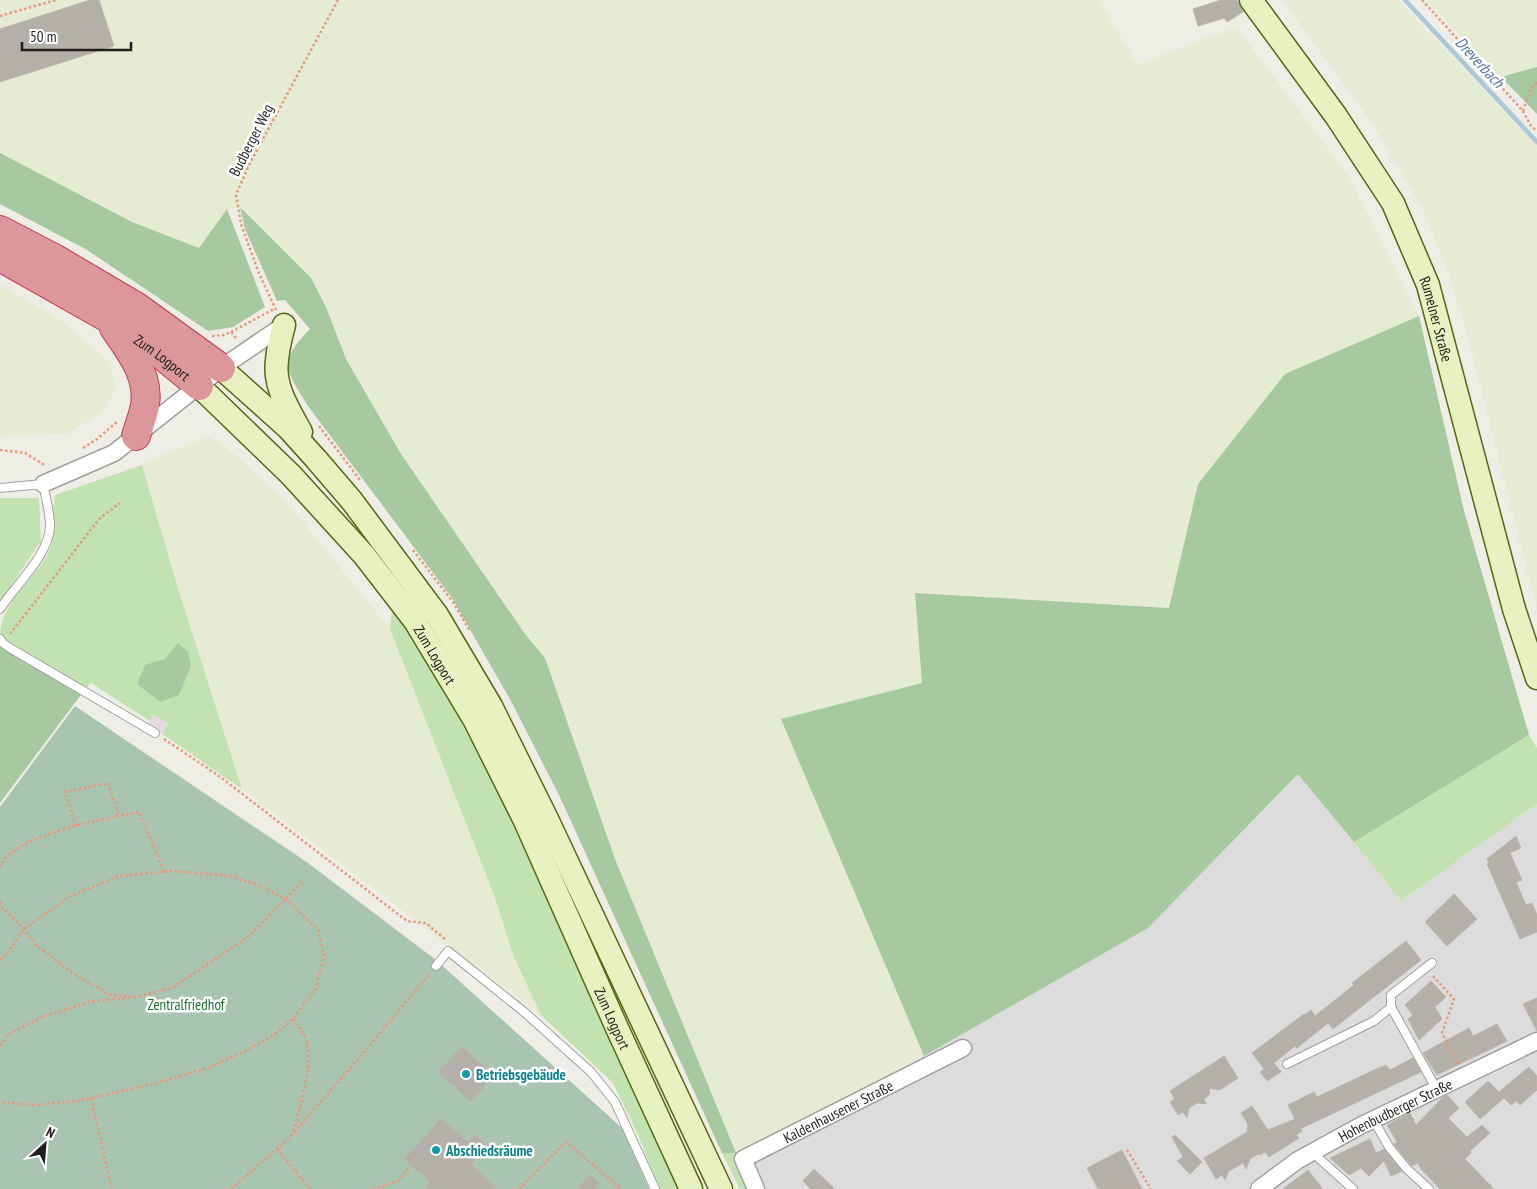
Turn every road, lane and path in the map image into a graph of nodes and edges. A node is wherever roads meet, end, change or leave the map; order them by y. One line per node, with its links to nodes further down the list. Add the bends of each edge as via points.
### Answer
1 (56, 0): 5 (path)
2 (338, 0): 12 (path, Budberger Weg, via 236,195 241,224)
3 (1251, 0): 27 (main road, Rumelner Straße, via 1336,116 1393,203 1428,285 1514,609)
4 (1422, 0): 7 (path)
5 (0, 16)
6 (1537, 82): 7 (path, via 1530,89)
7 (1524, 111): 8 (path)
8 (1537, 131)
9 (0, 230): 14 (highway, Zum Logport, via 137,307)
10 (2, 257): 11 (highway, Zum Logport)
11 (106, 317): 15 (highway, Zum Logport, via 164,356); 16 (highway, via 139,367 144,382 145,404)
12 (279, 317): 13 (path); 14 (street); 19 (main road, via 276,374 282,397)
13 (232, 332)
14 (220, 368): 15 (street); 19 (main road, Zum Logport, via 288,428)
15 (199, 386): 16 (street); 65 (main road, Zum Logport, via 291,475 364,555 415,621 474,719 525,821)
16 (128, 428): 18 (path, via 97,439); 22 (street, via 114,453)
17 (0, 450): 21 (path, via 24,454)
18 (78, 451)
19 (316, 460): 66 (main road, Zum Logport, via 352,501 437,615 492,706)
20 (52, 464): 21 (path)
21 (46, 466): 22 (path); 22 (path, via 38,468)
22 (48, 483): 23 (lane); 25 (lane, via 50,527 46,544)
23 (0, 488)
24 (120, 503): 26 (path, via 100,518)
25 (0, 609)
26 (1, 641): 28 (lane)
27 (1537, 678)
28 (155, 733): 37 (path, via 219,776 407,921 426,923 446,939)
29 (119, 816): 30 (path); 30 (path, via 108,783 65,792); 32 (path, via 139,812)
30 (76, 826): 31 (path, via 18,847)
31 (0, 867)
32 (164, 871): 34 (path, via 230,876); 36 (path, via 119,876 72,896)
33 (303, 881): 34 (path)
34 (286, 899): 41 (path, via 249,936 174,987); 43 (path, via 318,930 324,954 316,988)
35 (0, 902): 36 (path)
36 (24, 929): 38 (path); 41 (path, via 35,944 72,973 111,995)
37 (448, 952): 39 (lane); 64 (lane, via 523,1010 591,1072 615,1102)
38 (0, 960)
39 (436, 966): 53 (path)
40 (1429, 966): 42 (lane, via 1391,995); 48 (path, via 1454,999 1442,1033)
41 (136, 997): 45 (path, via 92,1001 42,1016 9,1034)
42 (1391, 1007): 47 (lane, via 1374,1021); 49 (lane)
43 (293, 1019): 50 (path, via 274,1035 211,1067); 53 (path, via 307,1041 310,1053)
44 (1537, 1041): 48 (street, Hohenbudberger Straße)
45 (0, 1046)
46 (963, 1048): 67 (street, Kaldenhausener Straße, via 743,1158)
47 (1287, 1064)
48 (1465, 1076): 49 (street, Hohenbudberger Straße)
49 (1437, 1090): 52 (street, Hohenbudberger Straße)
50 (91, 1098): 51 (path, via 33,1105); 58 (path)
51 (0, 1102)
52 (1373, 1119): 56 (street, Hohenbudberger Straße); 71 (lane, via 1389,1146)
53 (292, 1134): 54 (path)
54 (277, 1148): 59 (path); 60 (path)
55 (1127, 1150): 68 (path)
56 (1312, 1152): 69 (street, Hohenbudberger Straße); 70 (lane)
57 (409, 1168): 61 (path, via 398,1180)
58 (112, 1189)
59 (231, 1189)
60 (310, 1189)
61 (373, 1189)
62 (519, 1189): 63 (path, via 566,1142)
63 (621, 1189)
64 (655, 1189)
65 (691, 1189)
66 (721, 1189)
67 (756, 1189)
68 (1151, 1189)
69 (1259, 1189)
70 (1353, 1189)
71 (1429, 1189)

